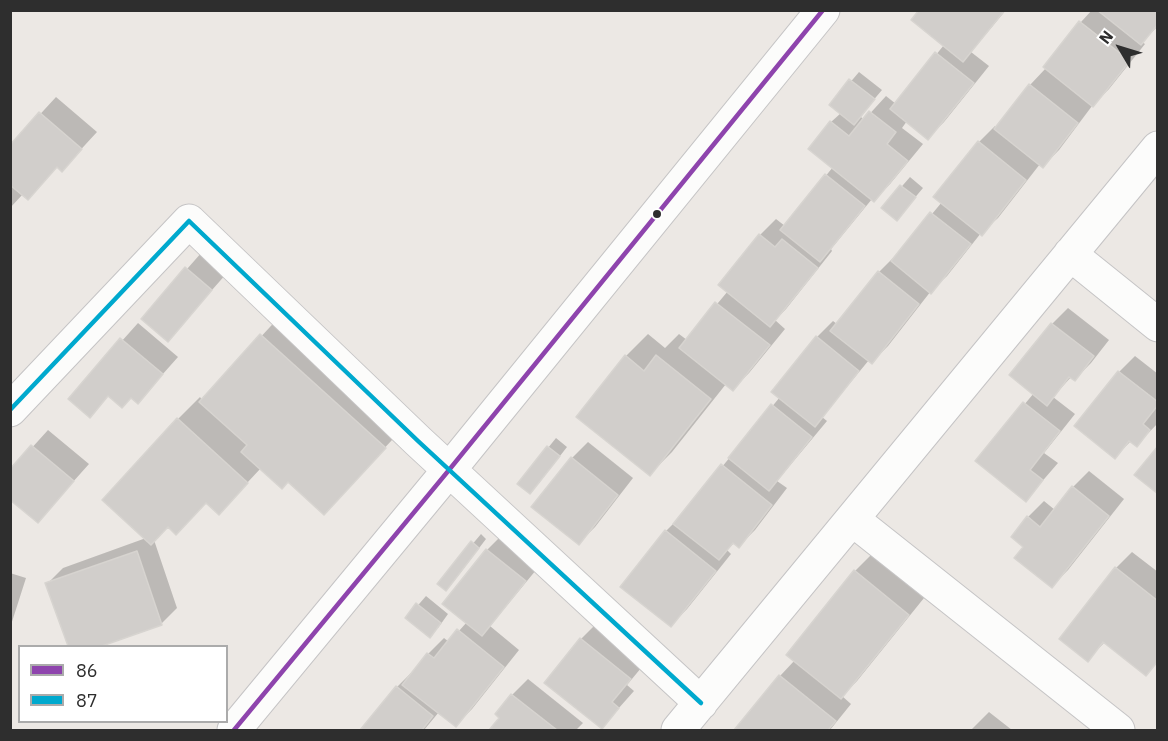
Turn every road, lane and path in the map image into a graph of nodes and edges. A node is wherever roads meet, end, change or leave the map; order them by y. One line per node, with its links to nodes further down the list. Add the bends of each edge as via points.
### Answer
1 (823, 10): 6 (street)
2 (1158, 148): 3 (street)
3 (1070, 254): 4 (street); 7 (street)
4 (1158, 325)
5 (10, 410): 6 (street, via 189,221)
6 (449, 470): 8 (street); 9 (street)
7 (852, 519): 8 (street); 11 (street)
8 (701, 703): 10 (street)
9 (234, 730)
10 (678, 730)
11 (1118, 730)

